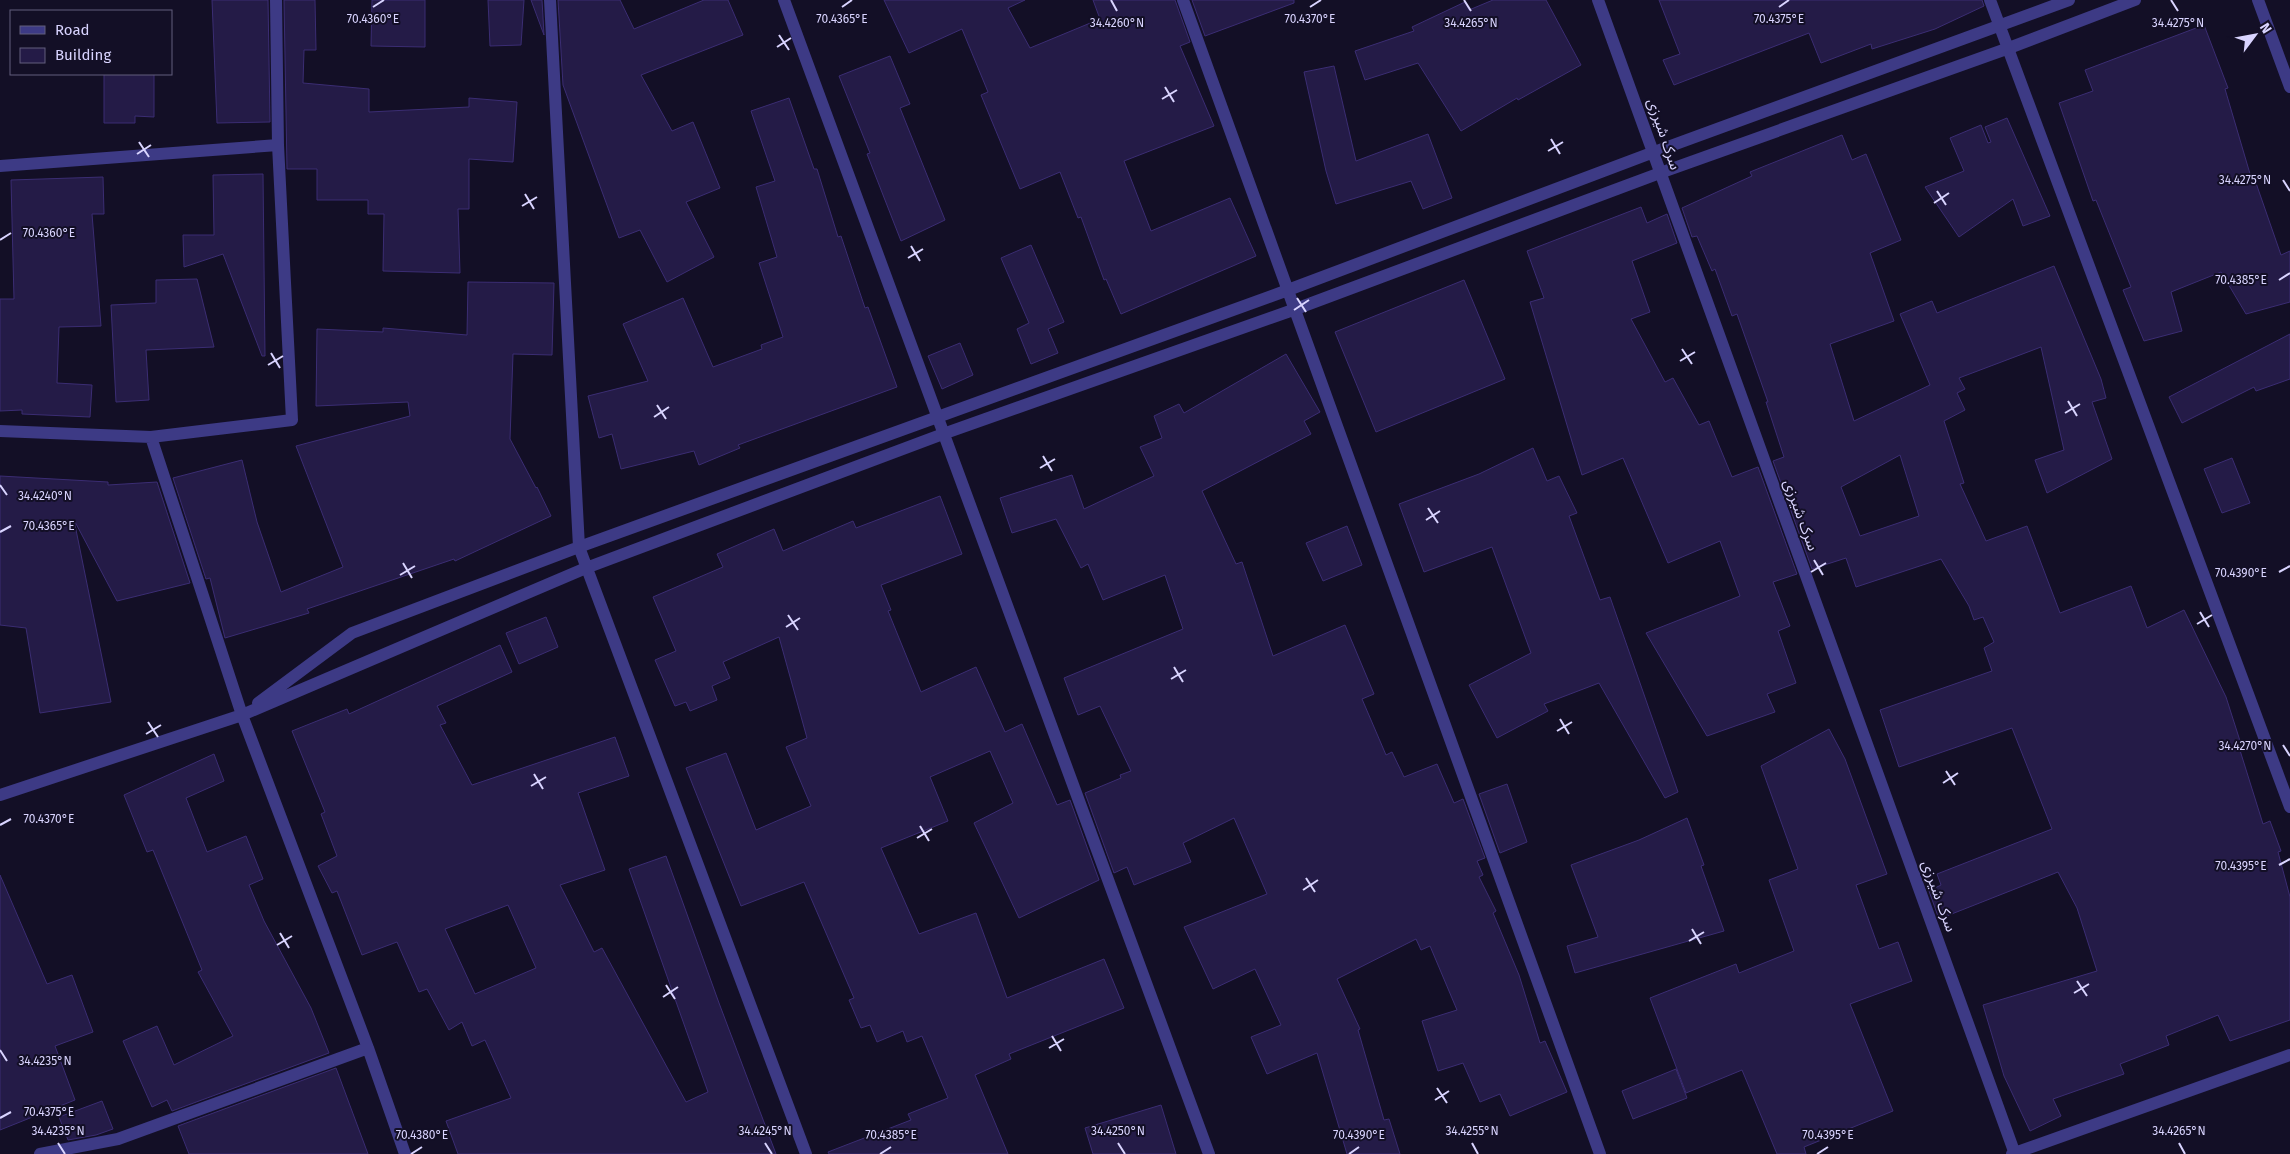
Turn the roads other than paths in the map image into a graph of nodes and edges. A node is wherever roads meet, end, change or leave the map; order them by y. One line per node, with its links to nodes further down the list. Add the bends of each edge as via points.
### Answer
1 (276, 0): 13 (street)
2 (550, 0): 23 (street)
3 (784, 0): 19 (street)
4 (1182, 0): 17 (street)
5 (1598, 0): 14 (street, سرک شیرزی)
6 (1990, 0): 10 (street)
7 (2069, 0): 10 (street)
8 (2135, 0): 11 (street)
9 (2258, 0): 12 (street)
10 (2000, 25): 11 (street); 14 (street)
11 (2009, 48): 16 (street); 27 (street)
12 (2290, 87)
13 (278, 145): 15 (street); 22 (street, via 292,420)
14 (1654, 152): 16 (street, سرک شیرزی); 17 (street)
15 (0, 166)
16 (1660, 172): 18 (street); 35 (street, سرک شیرزی)
17 (1288, 290): 18 (street); 19 (street)
18 (1293, 310): 21 (street); 34 (street)
19 (938, 418): 21 (street); 23 (street)
20 (0, 431): 22 (street)
21 (943, 434): 24 (street); 33 (street)
22 (151, 437): 25 (street)
23 (579, 547): 24 (street); 25 (street, via 352,633)
24 (586, 568): 25 (street); 32 (street)
25 (242, 715): 26 (street); 28 (street)
26 (0, 795)
27 (2290, 807)
28 (368, 1048): 30 (street, via 118,1139); 31 (street)
29 (2290, 1055): 35 (street)
30 (40, 1154)
31 (405, 1154)
32 (806, 1154)
33 (1209, 1154)
34 (1600, 1154)
35 (2014, 1154)

